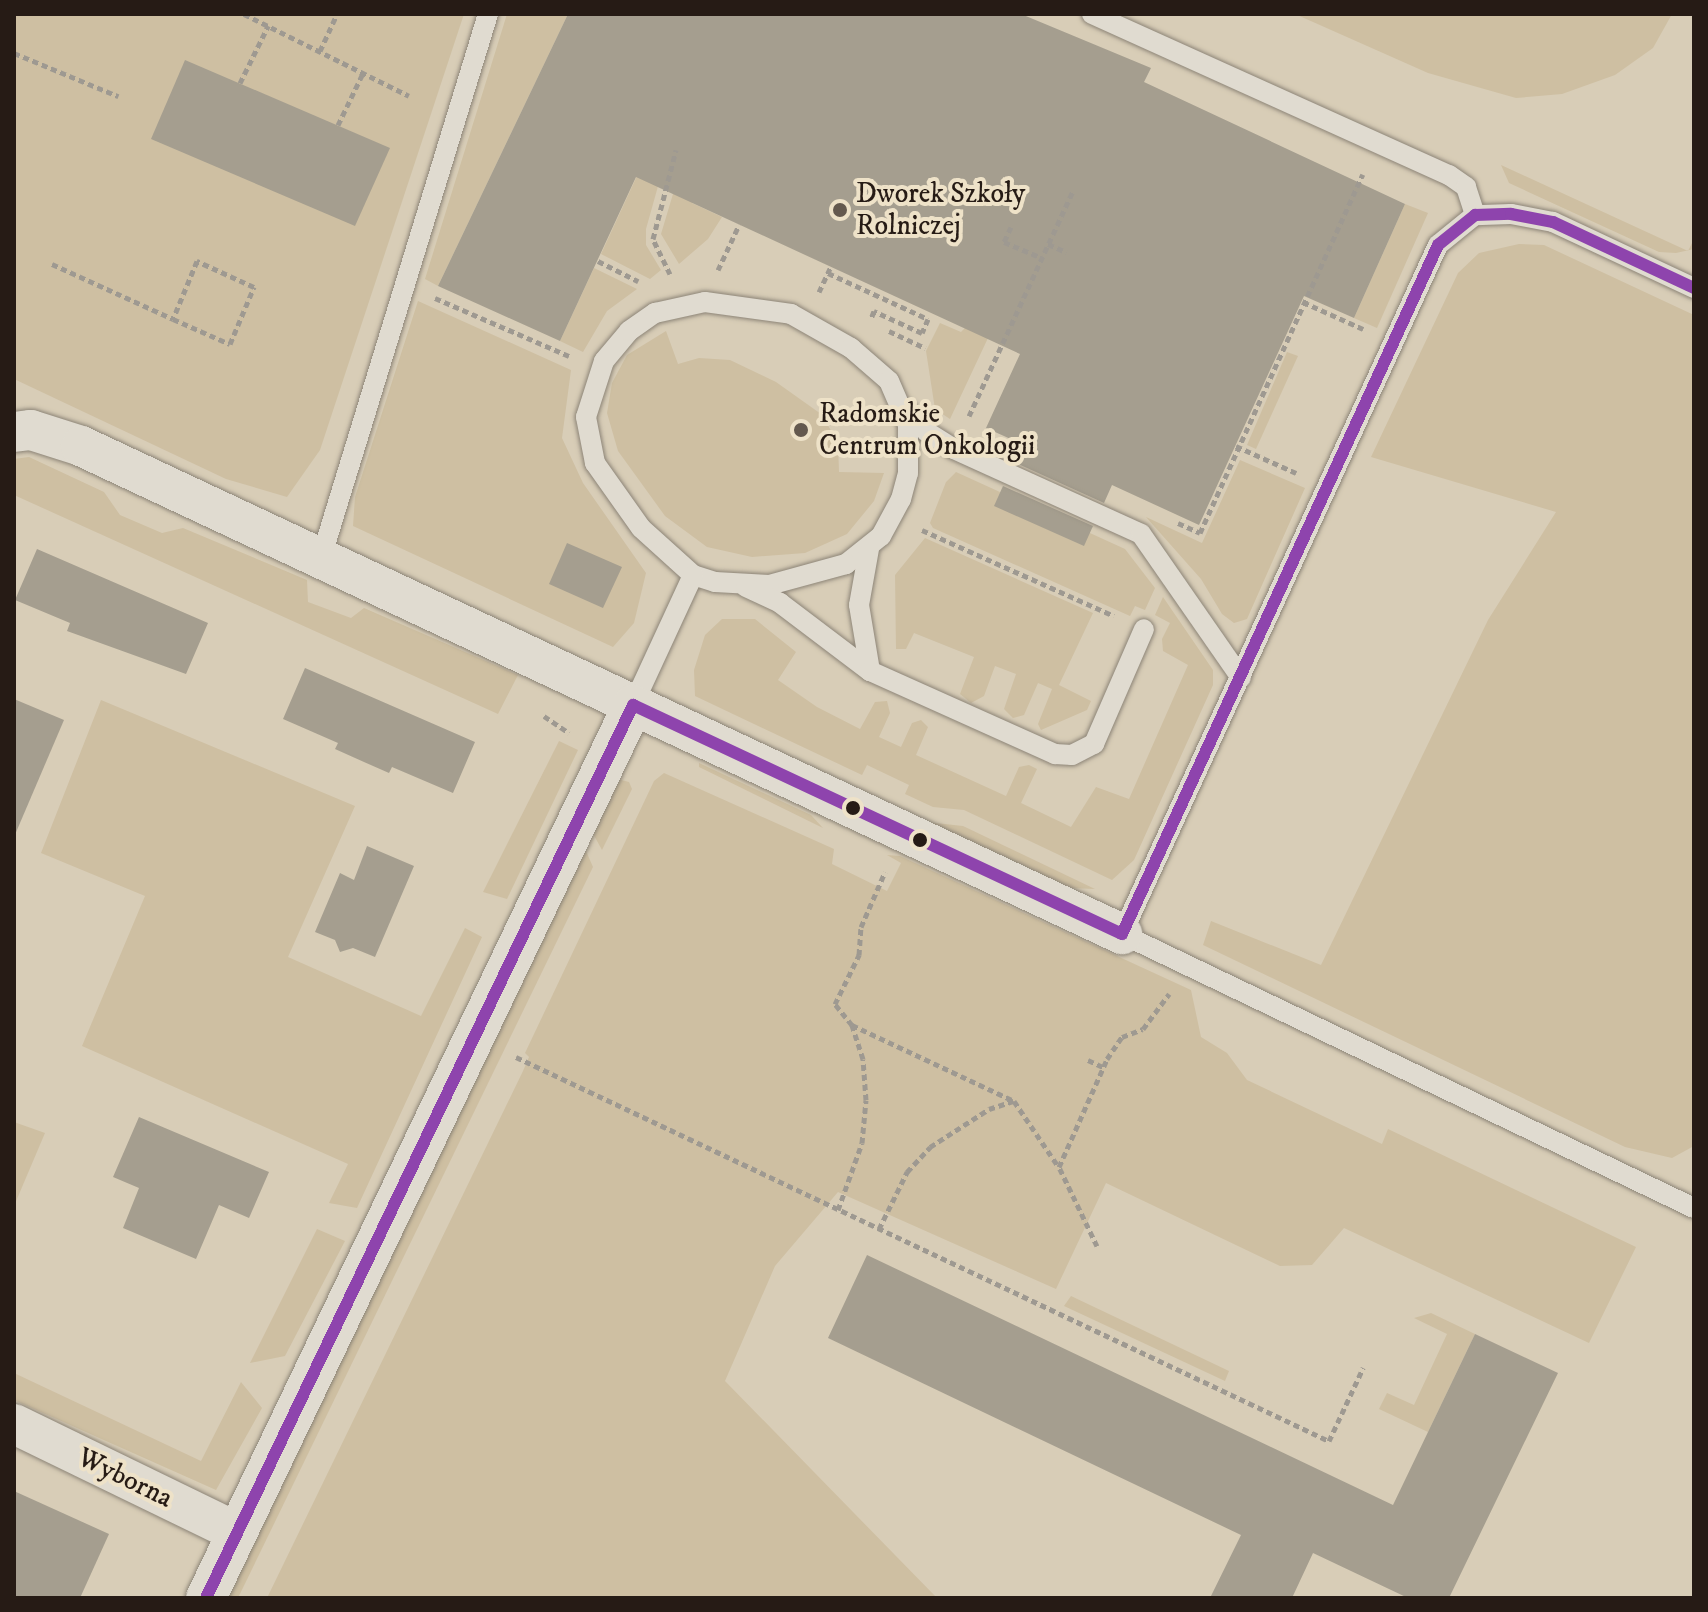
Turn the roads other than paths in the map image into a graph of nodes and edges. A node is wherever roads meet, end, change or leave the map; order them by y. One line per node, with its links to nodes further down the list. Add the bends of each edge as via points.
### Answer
1 (488, 14): 8 (lane)
2 (1092, 14): 3 (lane, via 1466,187)
3 (1475, 215): 4 (lane, via 1511,214 1553,222); 13 (lane, via 1438,245)
4 (1690, 281)
5 (900, 403): 7 (lane, via 908,425 908,473 892,519); 9 (lane, via 871,364 791,314 733,303 680,305 655,313 629,331 600,370 585,427 595,463 641,528); 13 (lane, via 927,432 954,449 1141,534)
6 (14, 432): 8 (street, via 31,430 81,446)
7 (869, 549): 10 (lane, via 846,564 795,581); 12 (lane, via 859,605)
8 (321, 558): 14 (street)
9 (693, 575): 10 (lane); 14 (lane)
10 (742, 585): 12 (lane, via 780,603)
11 (1144, 629): 12 (lane, via 1094,744 1072,755 1038,748)
12 (870, 671)
13 (1241, 678): 15 (lane)
14 (633, 705): 15 (street); 18 (street)
15 (1122, 934): 16 (lane)
16 (1692, 1202)
17 (14, 1424): 18 (street, Wyborna)
18 (236, 1532): 19 (street)
19 (206, 1598)

